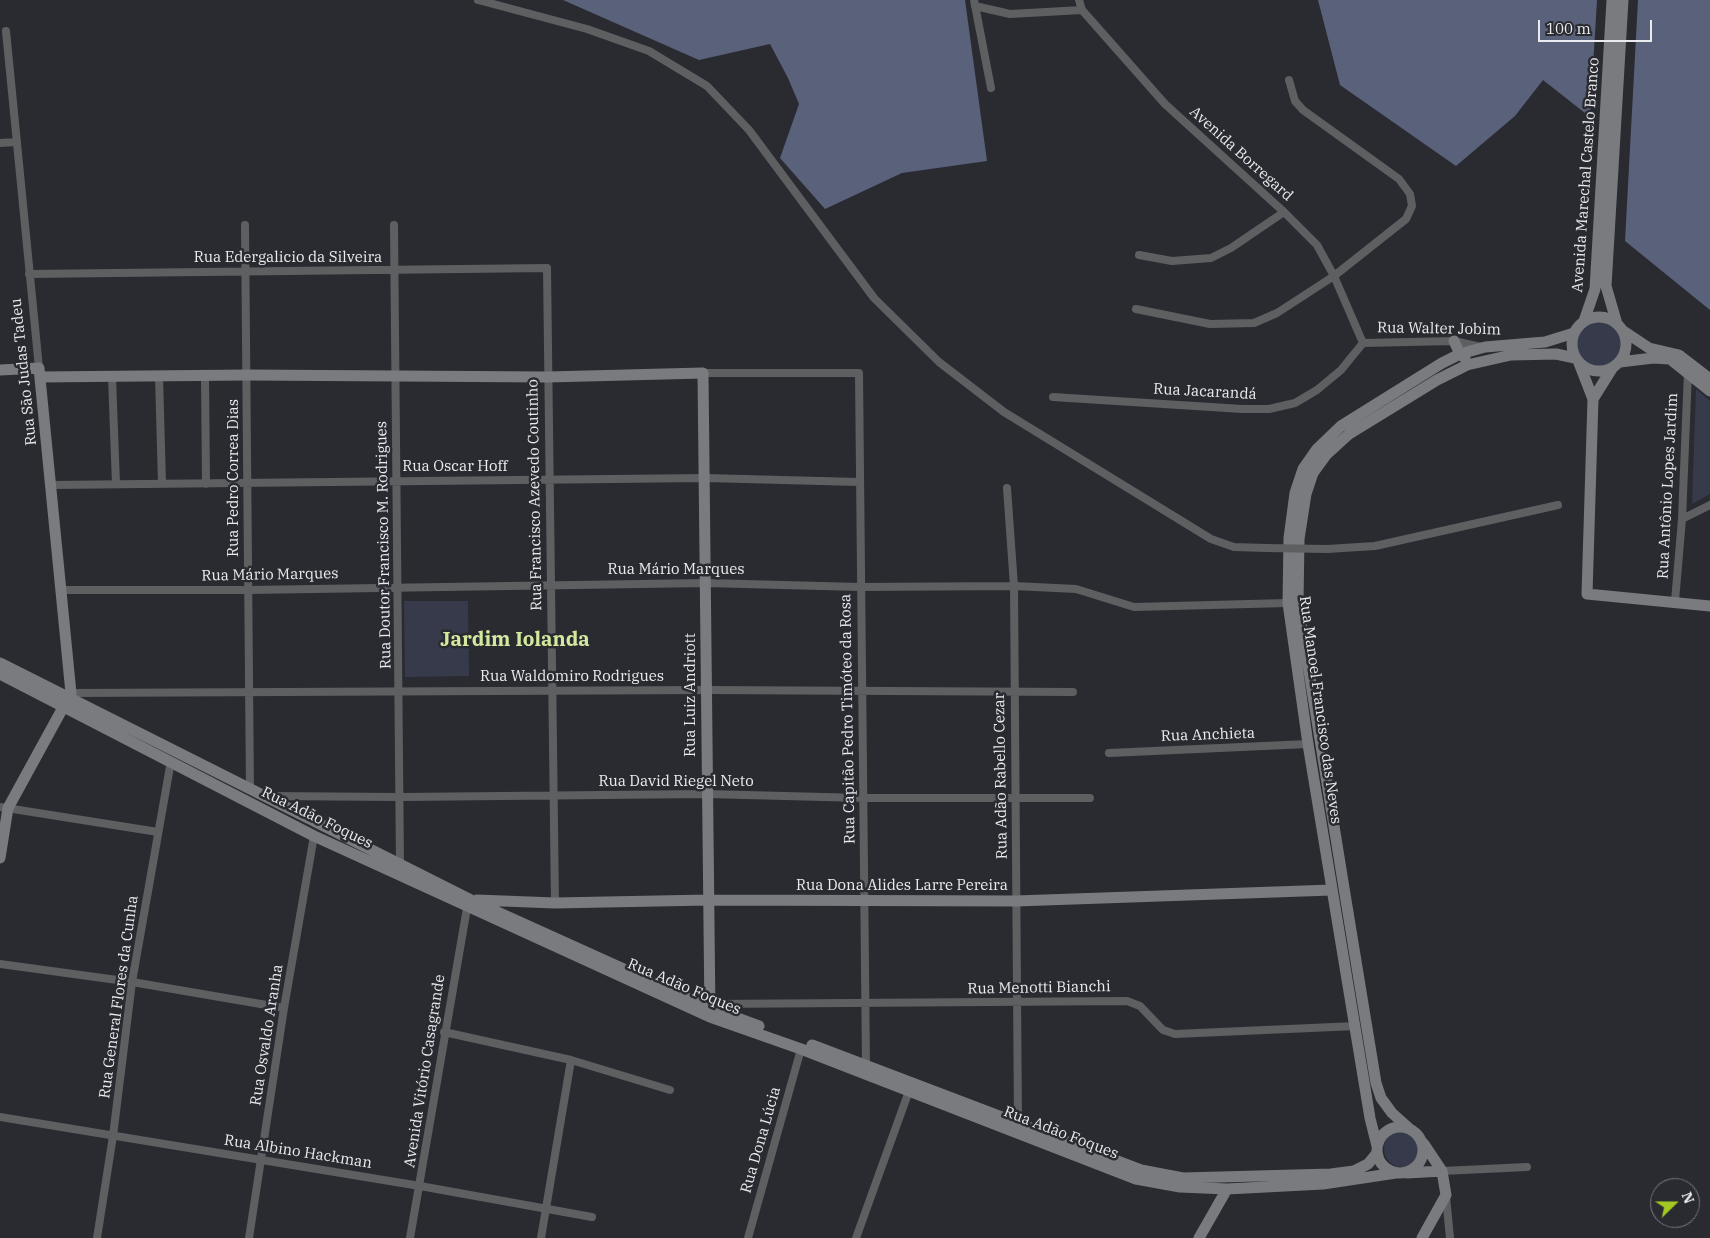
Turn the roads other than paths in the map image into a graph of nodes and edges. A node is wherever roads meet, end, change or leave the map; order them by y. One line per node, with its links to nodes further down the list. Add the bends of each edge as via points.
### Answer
1 (478, 0): 56 (street, bridge, via 587,29 649,51 707,86 749,130 874,298 939,362 1004,412 1211,539 1234,547 1327,549 1376,546)
2 (1079, 0): 6 (street, Avenida Borregard)
3 (1612, 0): 22 (main road, Avenida Marechal Castelo Branco, via 1595,289)
4 (1623, 0): 23 (main road, Avenida Marechal Castelo Branco, via 1606,286)
5 (975, 3): 6 (street, via 1010,14); 9 (street)
6 (1082, 10): 12 (street, Avenida Borregard, via 1165,104)
7 (6, 31): 10 (street, Rua São Judas Tadeu)
8 (1289, 80): 20 (street, via 1295,101 1303,110 1399,179 1410,194 1412,206 1406,219)
9 (990, 88)
10 (18, 142): 11 (street); 19 (street, Rua São Judas Tadeu)
11 (0, 143)
12 (1284, 212): 15 (street, via 1211,258 1172,261); 20 (street, Avenida Borregard, via 1317,246)
13 (244, 225): 17 (street, Rua Pedro Correa Dias)
14 (394, 225): 18 (street, Rua Doutor Francisco M. Rodrigues)
15 (1139, 255)
16 (547, 268): 18 (street, Rua Edergalicio da Silveira); 41 (street, Rua Francisco Azevedo Coutinho)
17 (245, 271): 18 (street, Rua Edergalicio da Silveira); 19 (street, Rua Edergalicio da Silveira); 36 (street, Rua Pedro Correa Dias)
18 (393, 271): 39 (street, Rua Doutor Francisco M. Rodrigues)
19 (29, 274): 34 (street, Rua São Judas Tadeu)
20 (1334, 276): 21 (street, via 1277,313 1254,323 1210,324); 26 (street, Avenida Borregard)
21 (1136, 309)
22 (1584, 321): 23 (main road, via 1601,317); 24 (main road)
23 (1619, 327): 31 (main road, via 1626,346); 42 (main road, via 1649,348 1679,355)
24 (1574, 333): 27 (main road, Rua Walter Jobim); 30 (main road, via 1572,350)
25 (1454, 341): 26 (street, Rua Walter Jobim); 27 (street, Rua Walter Jobim); 28 (main road)
26 (1363, 343): 44 (street, Rua Jacarandá, via 1342,370 1317,390 1295,403 1269,409)
27 (1486, 353): 28 (main road, Rua Manoel Francisco das Neves); 29 (main road, Rua Walter Jobim); 116 (main road, Rua Manoel Francisco das Neves, via 1349,434 1332,450 1313,473 1299,539 1298,603 1376,1083 1381,1098 1392,1113)
28 (1460, 354): 29 (main road, via 1466,358 1501,352); 67 (main road, Rua Manoel Francisco das Neves, via 1341,426 1303,468 1289,538)
29 (1511, 355): 30 (main road, Rua Walter Jobim, via 1556,354)
30 (1577, 360): 31 (main road, via 1591,371 1607,370); 45 (main road)
31 (1617, 365): 33 (main road, via 1653,358 1670,359); 45 (main road)
32 (0, 370): 34 (main road)
33 (1688, 372): 43 (main road); 58 (street, Rua Antônio Lopes Jardim)
34 (39, 373): 40 (main road); 54 (main road, Rua São Judas Tadeu)
35 (703, 373): 41 (main road); 46 (main road, Rua Luiz Andriott); 50 (street, Rua Capitão Pedro Timóteo da Rosa, via 859,373)
36 (248, 375): 38 (main road); 39 (main road); 49 (street, Rua Pedro Correa Dias)
37 (159, 376): 38 (main road); 40 (main road); 51 (street)
38 (205, 376): 53 (street)
39 (396, 376): 41 (main road); 47 (street, Rua Doutor Francisco M. Rodrigues)
40 (112, 377): 52 (street)
41 (548, 377): 48 (street, Rua Francisco Azevedo Coutinho)
42 (1710, 379)
43 (1710, 391)
44 (1052, 397)
45 (1593, 399): 66 (main road, via 1587,594)
46 (705, 478): 48 (street, Rua Oscar Hoff); 50 (street, Rua Oscar Hoff); 59 (main road, Rua Luiz Andriott)
47 (398, 480): 48 (street, Rua Oscar Hoff); 49 (street, Rua Oscar Hoff); 62 (street, Rua Doutor Francisco M. Rodrigues)
48 (549, 480): 60 (street, Rua Francisco Azevedo Coutinho)
49 (246, 482): 53 (street, Rua Oscar Hoff); 65 (street, Rua Pedro Correa Dias)
50 (859, 482): 63 (street, Rua Capitão Pedro Timóteo da Rosa)
51 (162, 483): 52 (street, Rua Oscar Hoff); 53 (street, Rua Oscar Hoff)
52 (116, 484): 54 (street, Rua Oscar Hoff)
53 (206, 484)
54 (51, 485): 64 (main road, Rua São Judas Tadeu)
55 (1007, 488): 61 (street, Rua Adão Rabello Cezar)
56 (1558, 505)
57 (1710, 505): 58 (street)
58 (1682, 519): 66 (street, Rua Antônio Lopes Jardim)
59 (706, 583): 60 (street, Rua Mário Marques); 63 (street, Rua Mário Marques); 71 (main road, Rua Luiz Andriott)
60 (550, 585): 62 (street, Rua Mário Marques); 74 (street, Rua Francisco Azevedo Coutinho)
61 (1014, 586): 63 (street, Rua Mário Marques); 67 (street, Rua Mário Marques, via 1076,589 1134,607); 76 (street, Rua Adão Rabello Cezar)
62 (398, 587): 65 (street, Rua Mário Marques); 73 (street, Rua Doutor Francisco M. Rodrigues)
63 (860, 587): 75 (street, Rua Capitão Pedro Timóteo da Rosa)
64 (61, 590): 65 (street, Rua Mário Marques); 78 (main road, Rua São Judas Tadeu)
65 (248, 590): 72 (street, Rua Pedro Correa Dias)
66 (1675, 601): 68 (main road)
67 (1288, 603): 79 (main road, Rua Manoel Francisco das Neves)
68 (1709, 606)
69 (0, 664): 78 (main road, Rua Adão Foques)
70 (0, 674): 78 (main road, Rua Adão Foques)
71 (706, 690): 74 (street, Rua Waldomiro Rodrigues); 75 (street, Rua Waldomiro Rodrigues); 83 (main road, Rua Luiz Andriott)
72 (248, 692): 73 (street, Rua Waldomiro Rodrigues); 78 (street, Rua Waldomiro Rodrigues); 82 (street, Rua Pedro Correa Dias)
73 (400, 692): 74 (street, Rua Waldomiro Rodrigues); 87 (street, Rua Doutor Francisco M. Rodrigues)
74 (552, 692): 85 (street, Rua Francisco Azevedo Coutinho)
75 (863, 692): 76 (street, Rua Waldomiro Rodrigues); 88 (street, Rua Capitão Pedro Timóteo da Rosa)
76 (1014, 692): 77 (street, Rua Waldomiro Rodrigues); 86 (street, Rua Adão Rabello Cezar)
77 (1073, 692)
78 (67, 699): 81 (main road, Rua Adão Foques); 82 (main road, Rua Adão Foques); 90 (main road)
79 (1308, 744): 80 (street, Rua Anchieta); 95 (main road, Rua Manoel Francisco das Neves)
80 (1109, 753)
81 (170, 761): 91 (street, Rua General Flores da Cunha); 92 (main road, Rua Adão Foques)
82 (250, 790): 84 (main road, Rua Adão Foques)
83 (706, 794): 85 (street, Rua David Riegel Neto); 88 (street, Rua David Riegel Neto); 96 (main road, Rua Luiz Andriott)
84 (263, 796): 87 (street, Rua David Riegel Neto); 94 (main road, Rua Adão Foques)
85 (552, 796): 87 (street, Rua David Riegel Neto); 99 (street, Rua Francisco Azevedo Coutinho)
86 (1014, 797): 88 (street, Rua David Riegel Neto); 89 (street, Rua David Riegel Neto); 98 (street, Rua Adão Rabello Cezar)
87 (400, 798): 94 (street, Rua Doutor Francisco M. Rodrigues)
88 (864, 798): 97 (street, Rua Capitão Pedro Timóteo da Rosa)
89 (1090, 798)
90 (4, 807): 91 (street); 93 (main road)
91 (158, 832): 102 (street, Rua General Flores da Cunha)
92 (314, 836): 100 (main road, Rua Adão Foques); 105 (street, Rua Osvaldo Aranha)
93 (0, 858)
94 (400, 864): 100 (main road, Rua Adão Foques)
95 (1332, 890): 98 (main road, Rua Dona Alides Larre Pereira); 107 (main road, Rua Manoel Francisco das Neves)
96 (708, 900): 97 (main road, Rua Dona Alides Larre Pereira); 99 (main road, Rua Dona Alides Larre Pereira); 106 (main road, Rua Luiz Andriott)
97 (864, 901): 98 (main road, Rua Dona Alides Larre Pereira); 104 (street, Rua Capitão Pedro Timóteo da Rosa)
98 (1016, 901): 103 (street, Rua Adão Rabello Cezar)
99 (555, 902): 100 (main road, Rua Dona Alides Larre Pereira)
100 (469, 904): 106 (main road, Rua Adão Foques); 108 (street, Avenida Vitório Casagrande)
101 (0, 964): 102 (street)
102 (132, 982): 105 (street); 117 (street, Rua General Flores da Cunha)
103 (1018, 1002): 104 (street, Rua Menotti Bianchi); 107 (street, Rua Menotti Bianchi, via 1128,1001 1140,1006 1163,1030 1175,1034); 115 (street, Rua Adão Rabello Cezar)
104 (866, 1004): 106 (street, Rua Menotti Bianchi); 111 (street, Rua Capitão Pedro Timóteo da Rosa)
105 (284, 1008): 120 (street, Rua Osvaldo Aranha)
106 (710, 1010): 109 (main road, Rua Adão Foques); 111 (main road, Rua Adão Foques)
107 (1356, 1026): 119 (main road, Rua Manoel Francisco das Neves)
108 (444, 1032): 110 (street); 124 (street, Avenida Vitório Casagrande)
109 (801, 1050): 113 (main road, Rua Adão Foques); 133 (street, Rua Dona Lúcia)
110 (571, 1060): 112 (street); 127 (street)
111 (866, 1065): 115 (main road, Rua Adão Foques)
112 (670, 1090)
113 (909, 1091): 125 (main road, Rua Adão Foques, via 1136,1179 1180,1187); 134 (street)
114 (0, 1118): 117 (street, Rua Albino Hackman)
115 (1018, 1123): 119 (main road, Rua Adão Foques, via 1141,1170 1183,1178 1354,1171 1368,1164)
116 (1411, 1130): 118 (main road); 119 (main road, via 1390,1129 1384,1133)
117 (113, 1136): 120 (street, Rua Albino Hackman); 129 (street, Rua General Flores da Cunha)
118 (1421, 1140): 122 (main road); 123 (main road, via 1424,1148 1421,1162)
119 (1377, 1150): 123 (main road, via 1383,1166)
120 (261, 1161): 124 (street, Rua Albino Hackman); 130 (street, Rua Osvaldo Aranha)
121 (1527, 1167): 122 (street)
122 (1442, 1171): 123 (main road, Rua Adão Foques); 126 (main road)
123 (1400, 1174): 125 (main road, Rua Adão Foques, via 1323,1184)
124 (420, 1186): 127 (street, Rua Albino Hackman); 131 (street, Avenida Vitório Casagrande)
125 (1227, 1189): 135 (main road)
126 (1446, 1195): 136 (main road); 137 (street)
127 (546, 1209): 128 (street, Rua Albino Hackman); 132 (street)
128 (592, 1217)
129 (97, 1238)
130 (249, 1238)
131 (410, 1238)
132 (541, 1238)
133 (748, 1238)
134 (856, 1238)
135 (1199, 1238)
136 (1422, 1238)
137 (1450, 1238)

